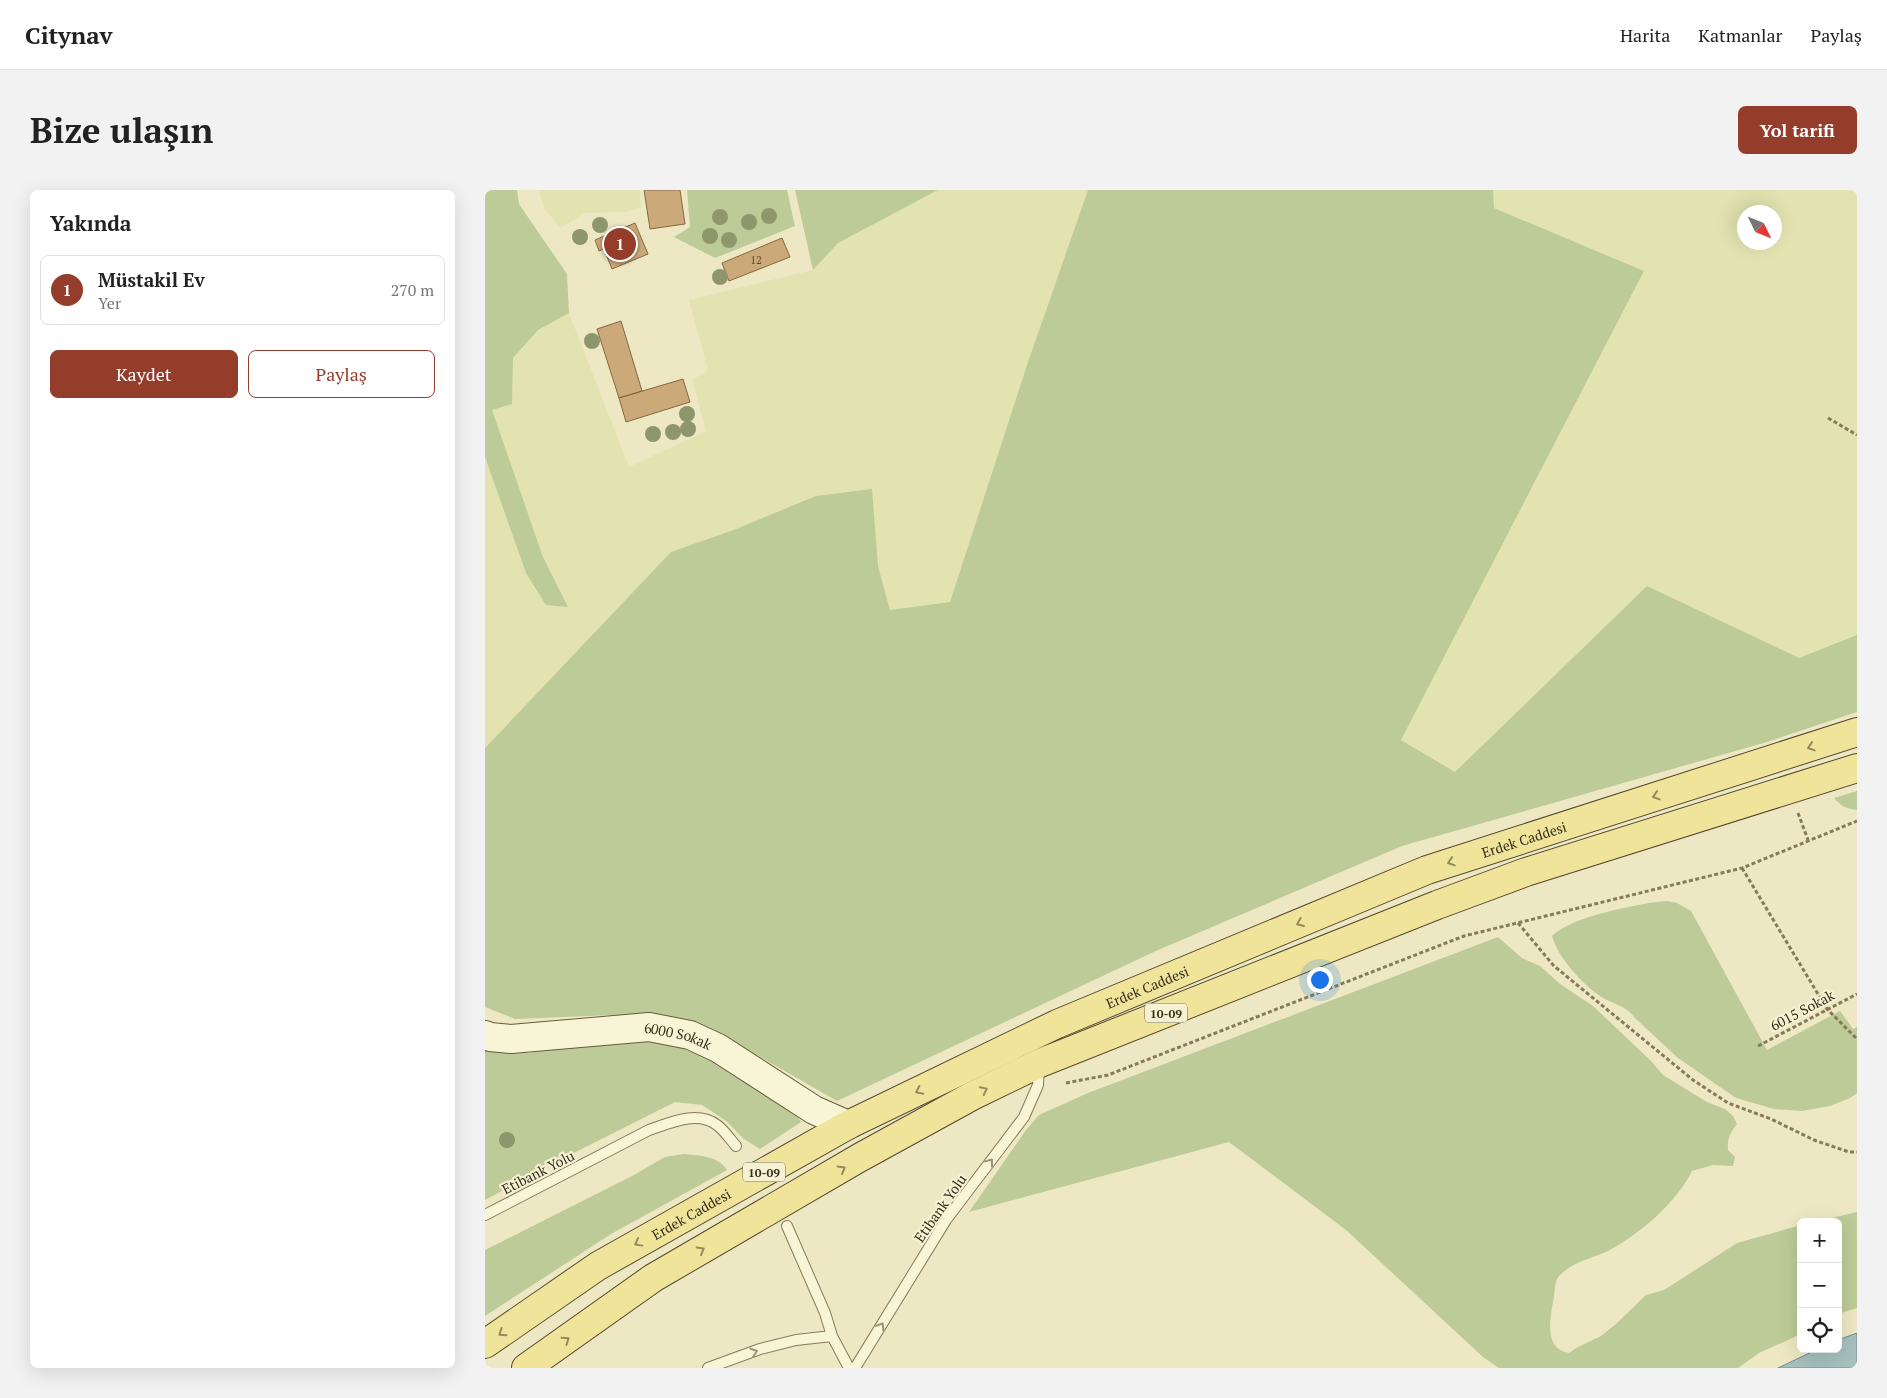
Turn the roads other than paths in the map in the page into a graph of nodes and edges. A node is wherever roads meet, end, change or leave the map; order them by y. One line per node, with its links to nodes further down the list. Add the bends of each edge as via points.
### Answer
1 (1857, 732): 5 (main road, Erdek Caddesi / 10-09, one-way to 5, via 1427,870 1057,1024)
2 (1857, 768): 4 (main road, 10-09, via 1526,872 1428,909)
3 (485, 1035): 5 (street, 6000 Sokak, via 511,1039 649,1027 690,1035 718,1048 814,1110)
4 (1039, 1074): 11 (main road, 10-09, one-way to 4, via 653,1278 859,1158 972,1096); 14 (lane, Etibank Yolu, one-way to 4, via 946,1220 1024,1117)
5 (847, 1125): 10 (main road, Erdek Caddesi / 10-09, one-way to 10, via 598,1266)
6 (736, 1146): 7 (lane, Etibank Yolu, via 717,1124 694,1117 678,1121 649,1130)
7 (485, 1215)
8 (787, 1226): 9 (lane)
9 (832, 1336): 12 (lane, one-way to 9, via 796,1340); 13 (lane)
10 (485, 1344)
11 (526, 1368)
12 (708, 1368)
13 (849, 1368)
14 (855, 1368)

